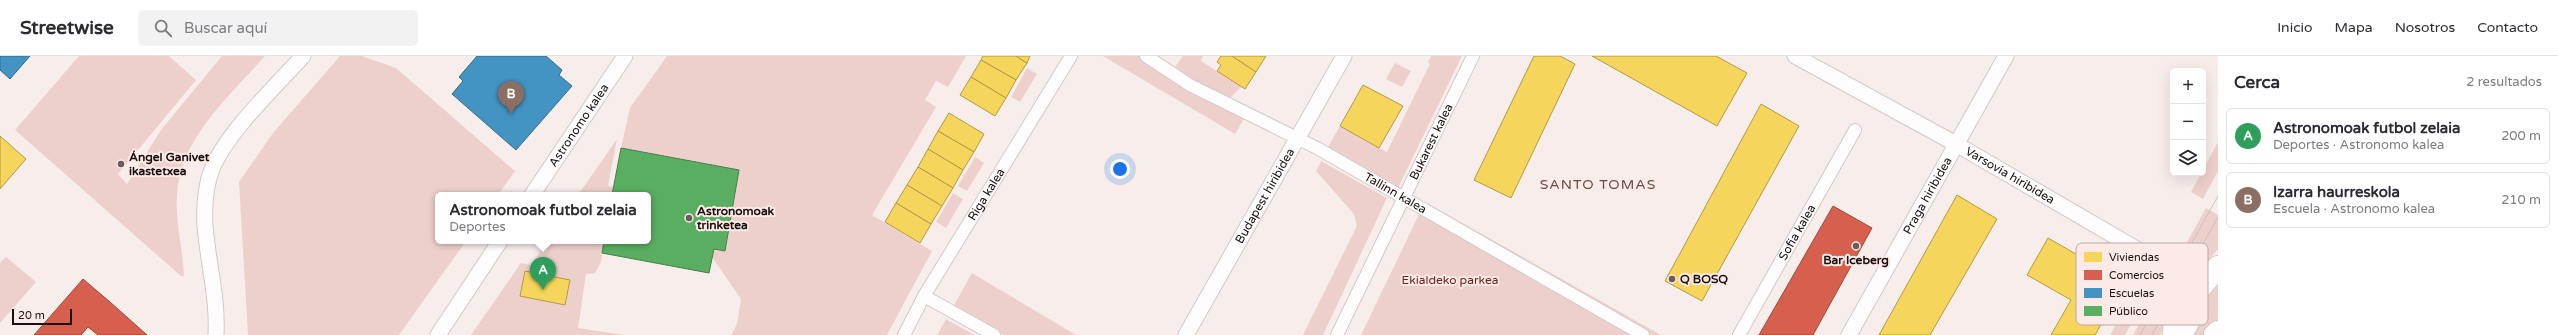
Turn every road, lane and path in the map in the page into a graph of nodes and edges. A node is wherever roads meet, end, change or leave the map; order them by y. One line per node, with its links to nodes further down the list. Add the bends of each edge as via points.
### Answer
1 (302, 56): 20 (street, via 230,139 211,170 205,204 217,314)
2 (1071, 56): 16 (street, Riga kalea)
3 (1146, 56): 10 (street, Tallinn kalea, via 1190,85)
4 (1344, 56): 10 (street, Budapest hiribidea)
5 (1473, 56): 13 (street, Bukarest kalea)
6 (1795, 56): 11 (street, Varsovia hiribidea)
7 (2006, 56): 11 (street, Praga hiribidea)
8 (625, 57): 12 (street, Astronomo kalea)
9 (1855, 130): 27 (street, Sofia kalea)
10 (1298, 138): 13 (street, Tallinn kalea); 24 (street, Budapest hiribidea)
11 (1956, 144): 14 (street, Varsovia hiribidea); 28 (street, Praga hiribidea)
12 (534, 192)
13 (1402, 198): 25 (street, Bukarest kalea); 26 (street, Tallinn kalea)
14 (2128, 243)
15 (498, 244): 21 (street)
16 (924, 296): 22 (street, Riga kalea); 23 (street)
17 (2171, 325): 29 (street, Varsovia hiribidea)
18 (2186, 325): 30 (main road)
19 (2218, 332): 31 (main road)
20 (216, 335)
21 (438, 335)
22 (904, 335)
23 (994, 335)
24 (1186, 335)
25 (1336, 335)
26 (1643, 335)
27 (1739, 335)
28 (1849, 335)
29 (2170, 335)
30 (2181, 335)
31 (2215, 335)

